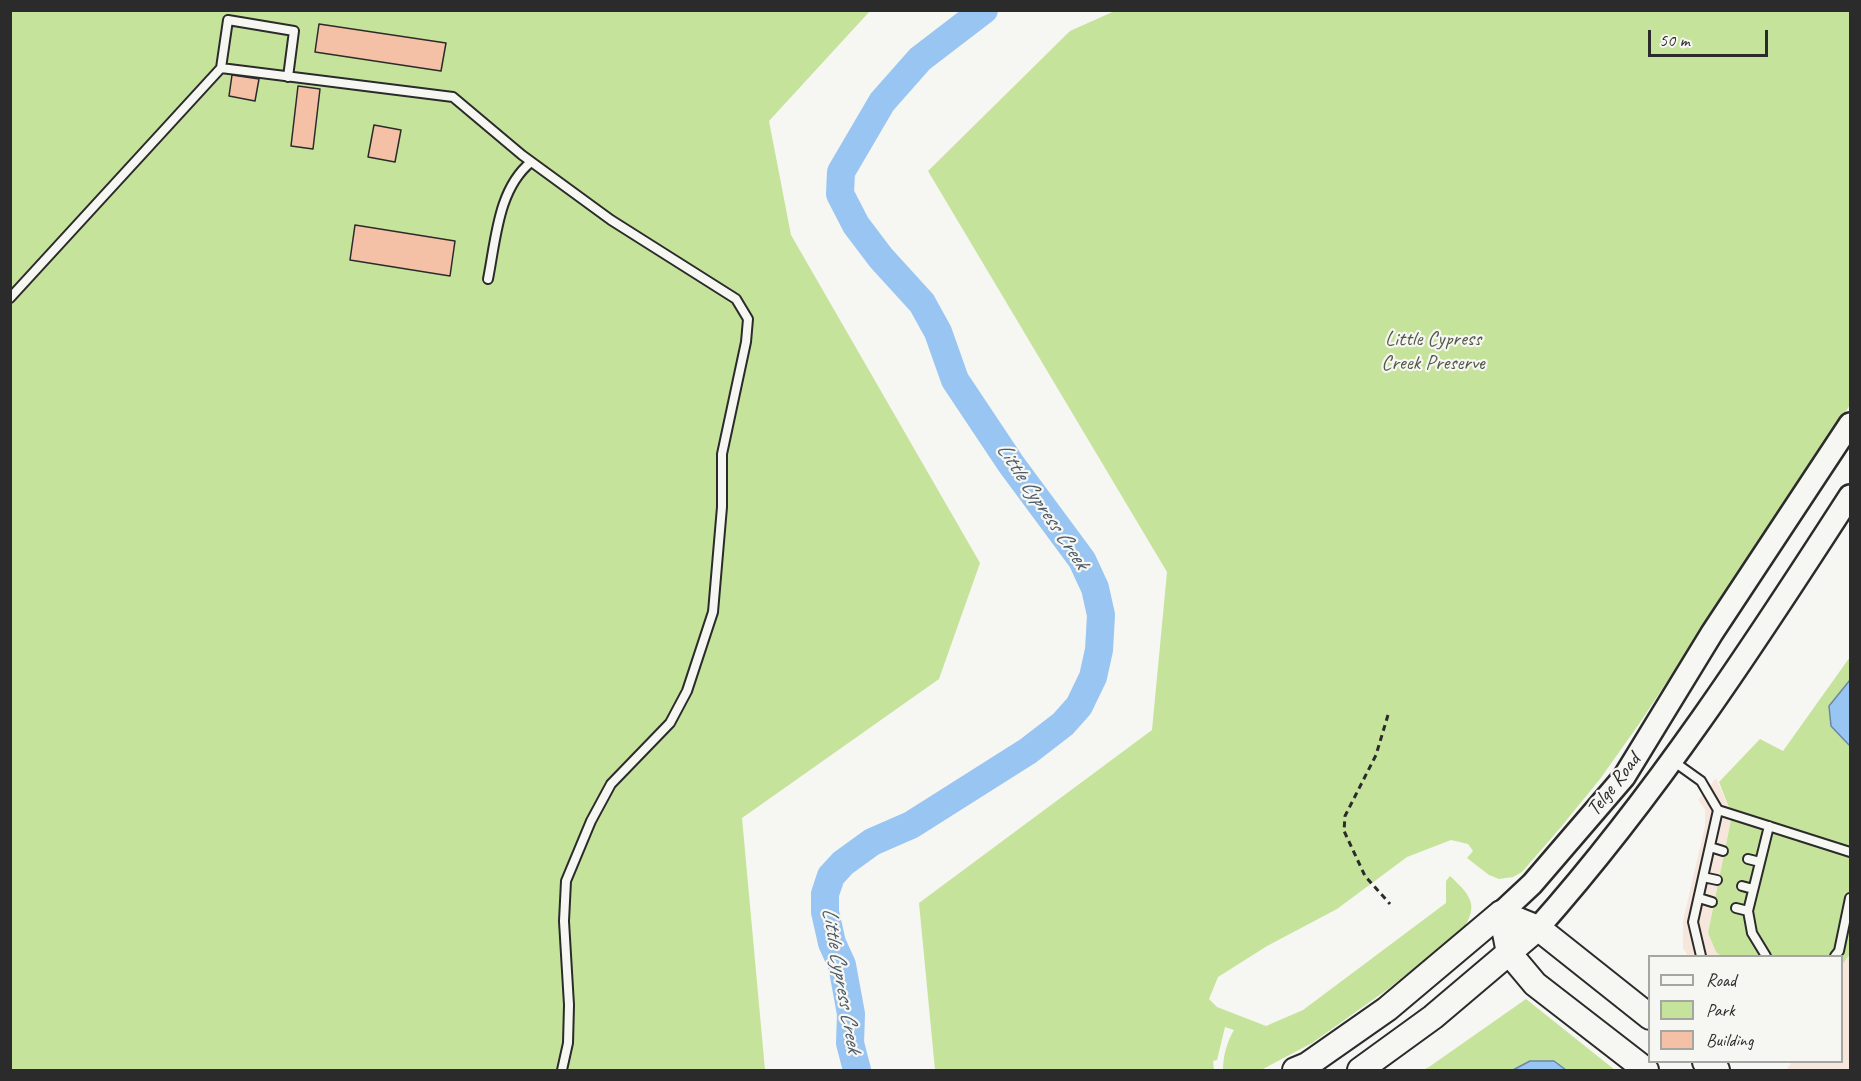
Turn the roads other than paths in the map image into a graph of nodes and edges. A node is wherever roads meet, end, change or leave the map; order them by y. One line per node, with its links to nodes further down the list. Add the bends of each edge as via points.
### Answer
1 (221, 68): 2 (lane); 2 (lane, via 228,20 294,31); 5 (lane)
2 (288, 77): 3 (lane, via 453,97)
3 (531, 162): 4 (lane, via 519,172 504,201); 32 (lane, via 611,220 736,299 748,319 722,454 722,507 713,612 687,691 670,723 611,784 566,881 568,1043)
4 (488, 279)
5 (10, 298)
6 (1851, 424): 25 (main road, Telge Road, via 1712,633 1624,777 1532,884)
7 (1851, 496): 8 (main road, Telge Road)
8 (1672, 760): 9 (lane, via 1701,781); 26 (main road, Telge Road, via 1581,879)
9 (1718, 810): 10 (lane); 11 (lane)
10 (1769, 826): 13 (lane); 15 (lane)
11 (1710, 847): 12 (lane); 16 (lane)
12 (1723, 851)
13 (1851, 852)
14 (1748, 859): 15 (lane)
15 (1760, 862): 19 (lane)
16 (1703, 877): 17 (lane); 20 (lane)
17 (1717, 880)
18 (1742, 886): 19 (lane)
19 (1753, 889): 24 (lane)
20 (1699, 898): 22 (lane); 28 (lane, via 1693,922)
21 (1851, 898): 30 (lane)
22 (1712, 902)
23 (1736, 908): 24 (lane)
24 (1748, 911): 29 (lane, via 1752,933)
25 (1501, 913): 26 (main road); 27 (main road); 33 (main road, Telge Road, via 1387,1009)
26 (1538, 928): 27 (main road, Telge Road); 31 (main road)
27 (1509, 953): 34 (main road, Telge Road); 35 (main road, via 1535,984)
28 (1701, 955)
29 (1766, 955)
30 (1836, 955)
31 (1648, 1015)
32 (561, 1071)
33 (1295, 1071)
34 (1360, 1071)
35 (1646, 1071)

